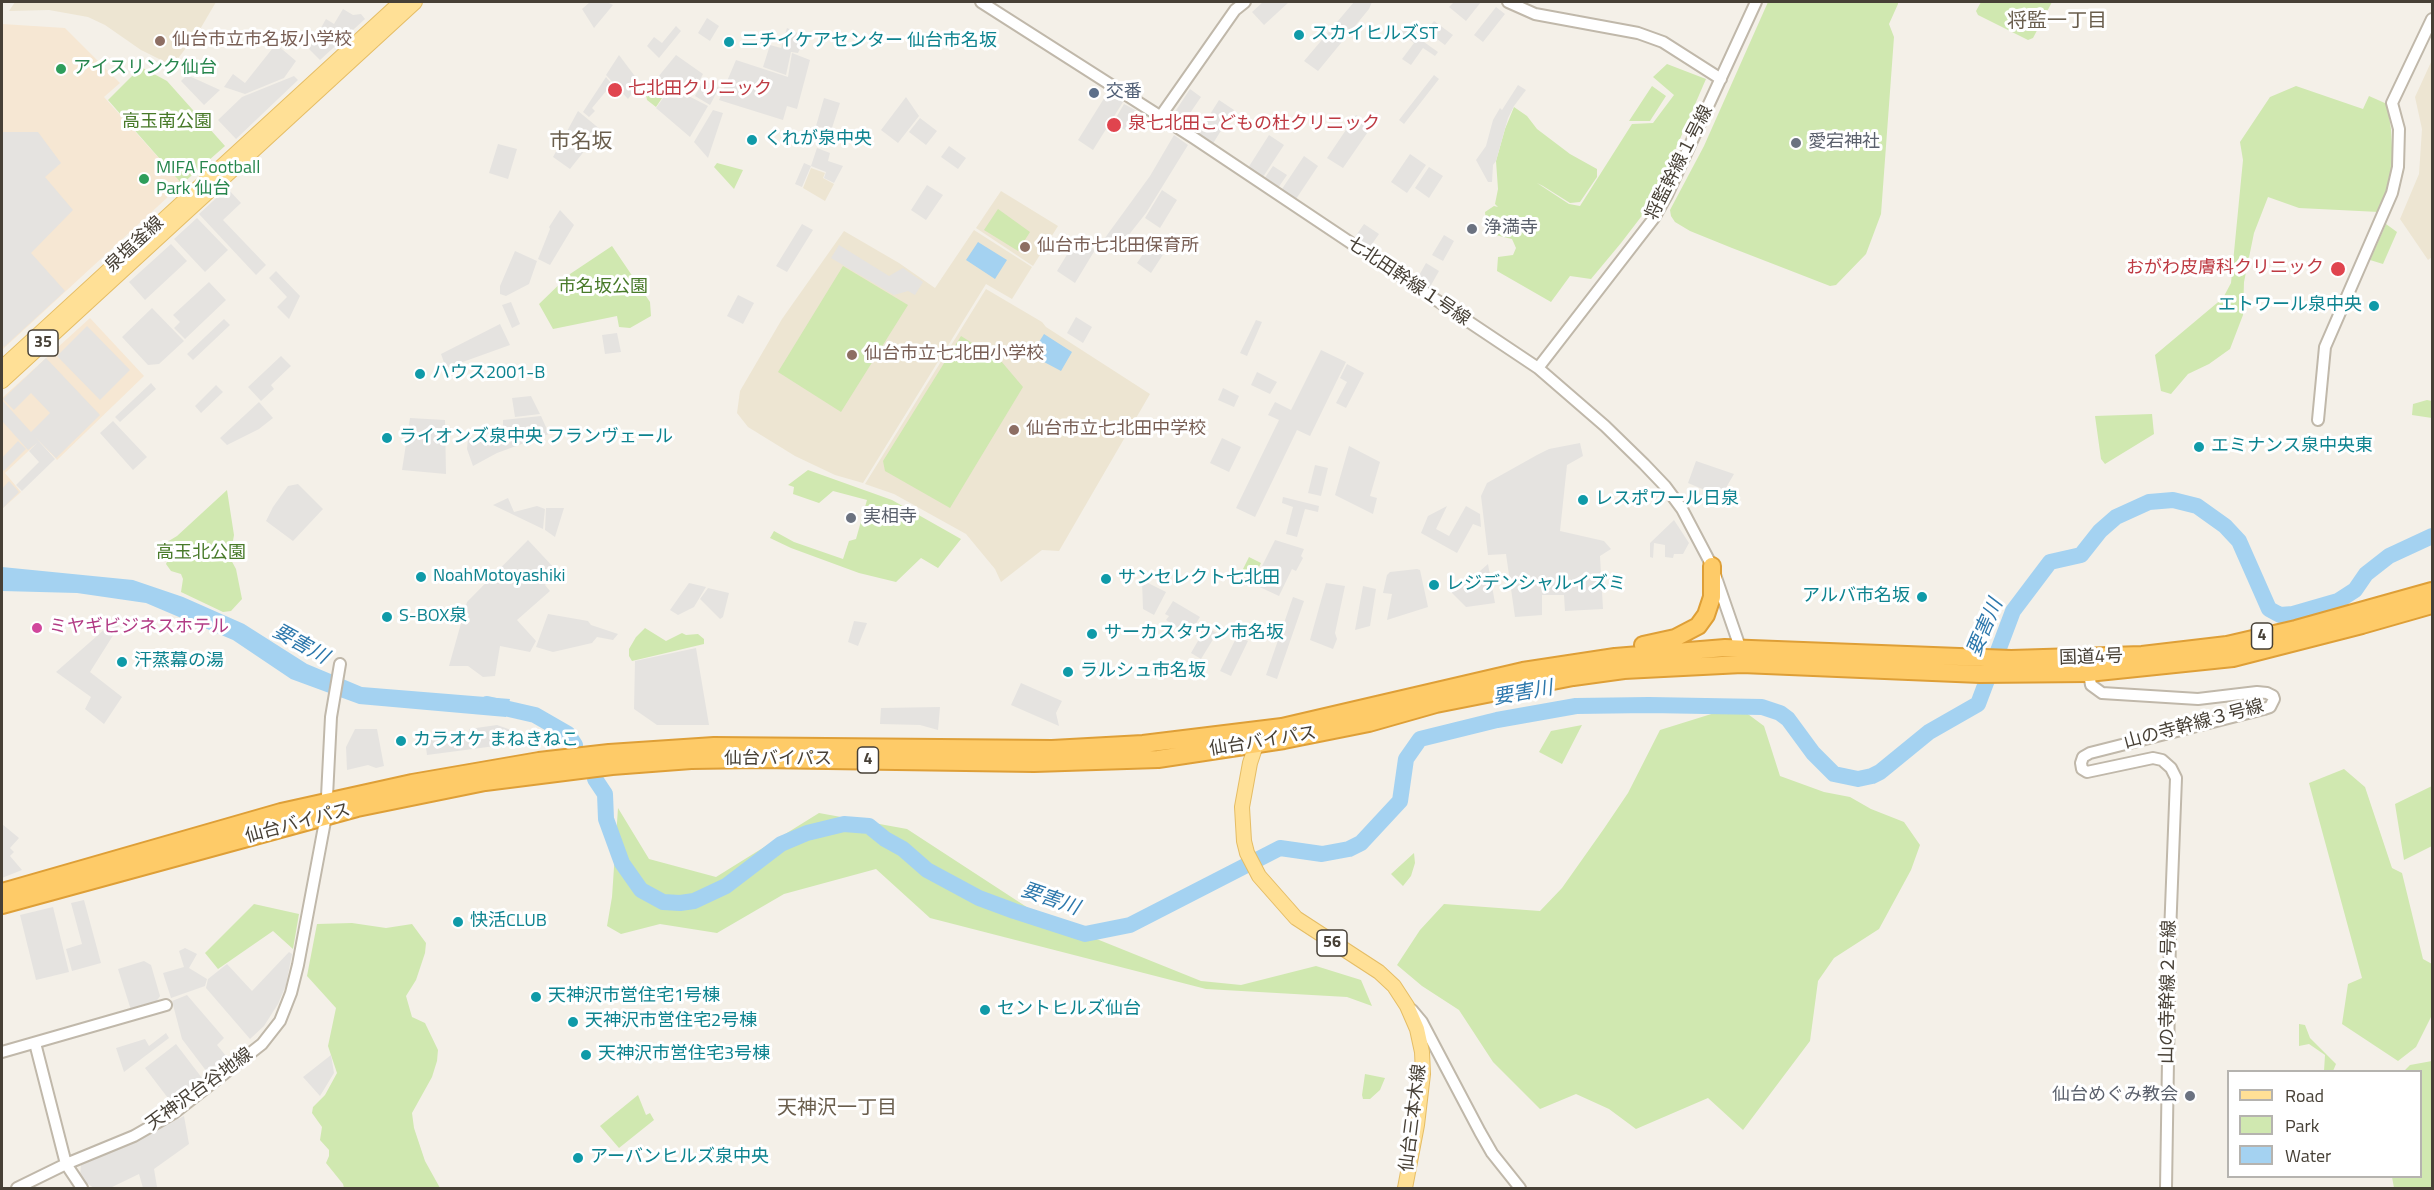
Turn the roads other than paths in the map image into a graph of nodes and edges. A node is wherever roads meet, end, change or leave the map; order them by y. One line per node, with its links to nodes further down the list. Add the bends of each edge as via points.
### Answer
1 (401, 2): 10 (main road, 泉塩釜線 / 35)
2 (415, 2): 12 (main road, 35)
3 (981, 2): 9 (street, 七北田幹線１号線)
4 (1245, 2): 9 (street, via 1235,10)
5 (1508, 2): 8 (street, via 1535,14 1647,36 1679,51)
6 (1756, 2): 8 (street, 将監幹線１号線)
7 (2433, 19): 13 (street, via 2392,103 2399,129 2398,167 2392,193 2325,347)
8 (1721, 79): 11 (street, 将監幹線１号線, via 1654,218)
9 (1160, 117): 11 (street, 七北田幹線１号線)
10 (2, 368)
11 (1538, 368): 14 (street, 七北田幹線１号線, via 1605,426 1665,486 1682,509)
12 (2, 381)
13 (2318, 420)
14 (1712, 566): 17 (street, 七北田幹線１号線); 18 (highway, via 1712,597 1698,626 1675,639 1633,646)
15 (2433, 591): 20 (highway, 国道4号 / 4, via 2227,645)
16 (2433, 605): 20 (highway, 国道4号 / 4, via 2233,658)
17 (1742, 656): 18 (highway, 仙台バイパス / 4); 20 (highway, 国道4号 / 4, via 2010,667); 22 (highway, 仙台バイパス / 4, via 1573,677)
18 (1615, 657): 21 (highway, 仙台バイパス / 4, via 1513,673)
19 (340, 664): 24 (street, 天神沢台谷地線, via 332,710)
20 (2088, 665): 23 (street, 山の寺幹線３号線, via 2091,685 2102,693 2198,699 2257,692 2272,696 2273,703 2264,709 2083,757 2082,769 2087,772 2152,758 2162,760 2176,778)
21 (1262, 730): 22 (main road, 仙台三本木線 / 56); 24 (highway, 仙台バイパス / 4, via 1143,744 1052,749 714,746 609,753 477,770)
22 (1255, 745): 24 (highway, 仙台バイパス / 4, via 1121,761 668,762 485,782); 28 (main road, 仙台三本木線 / 56, via 1242,807 1247,853 1259,876 1296,918 1379,972)
23 (2176, 796): 38 (street, 山の寺幹線２号線)
24 (326, 808): 25 (highway, 仙台バイパス / 4, via 223,828); 26 (highway, 仙台バイパス / 4); 33 (street, 天神沢台谷地線, via 291,993 280,1021 262,1044 174,1113 134,1136)
25 (2, 892)
26 (2, 905)
27 (166, 1005): 29 (street)
28 (1407, 1006): 31 (main road, 仙台三本木線 / 56); 32 (street, via 1422,1022)
29 (35, 1043): 30 (street); 33 (street)
30 (2, 1052)
31 (1422, 1052): 32 (street); 36 (main road, 仙台三本木線 / 56, via 1422,1087)
32 (1440, 1058): 37 (street, via 1492,1153)
33 (66, 1164): 34 (street, 天神沢台谷地線); 35 (street)
34 (17, 1188)
35 (82, 1188)
36 (1405, 1188)
37 (1520, 1188)
38 (2166, 1188)

